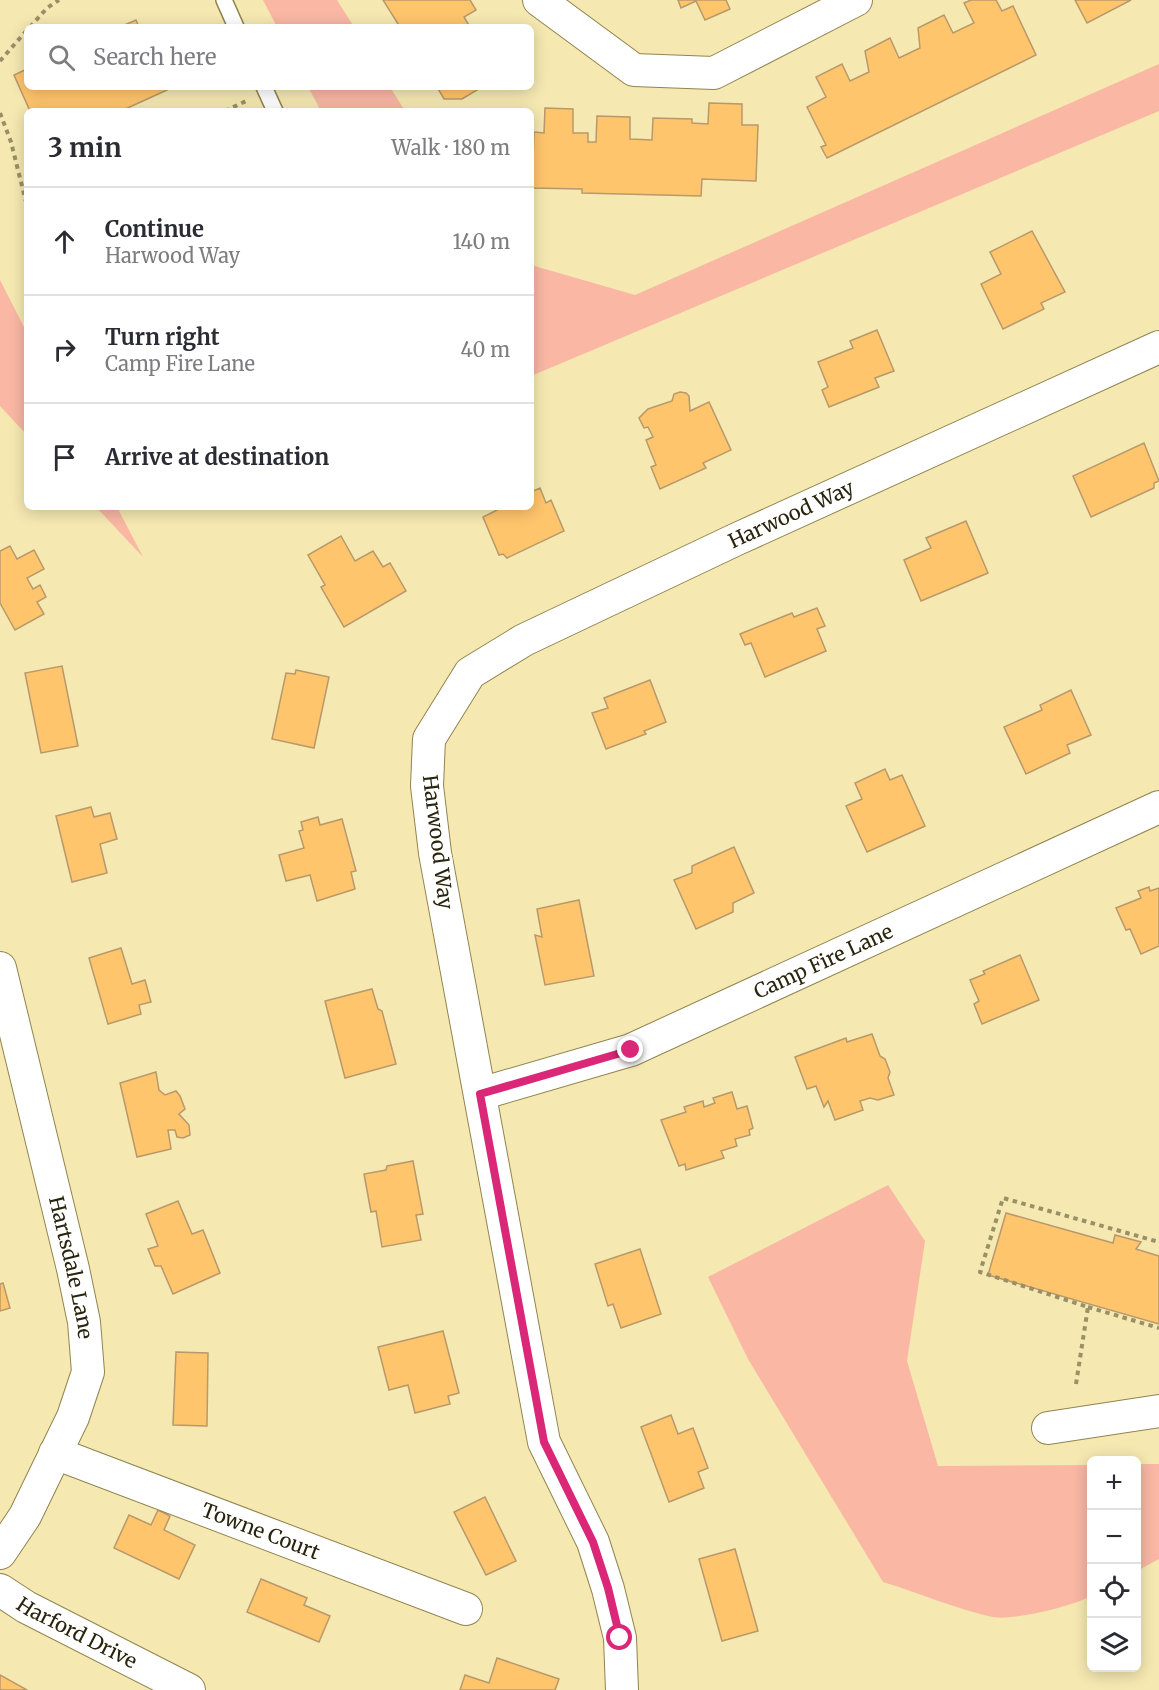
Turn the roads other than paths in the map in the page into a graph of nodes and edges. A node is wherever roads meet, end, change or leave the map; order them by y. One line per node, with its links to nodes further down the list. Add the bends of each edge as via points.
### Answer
1 (224, 0): 4 (lane)
2 (539, 0): 3 (street, via 634,70 714,73)
3 (856, 0)
4 (235, 24)
5 (265, 90): 6 (lane)
6 (274, 108)
7 (1159, 347): 10 (street, Harwood Way, via 524,640 470,674 429,739 427,786 435,853)
8 (1159, 807): 10 (street, Camp Fire Lane, via 631,1050)
9 (0, 968): 13 (street, Hartsdale Lane, via 84,1322 88,1372 73,1417)
10 (480, 1094): 18 (street, Harwood Way, via 544,1442 593,1542 608,1588 620,1638)
11 (1159, 1411): 12 (street)
12 (1048, 1428)
13 (55, 1453): 14 (street, Hartsdale Lane, via 25,1516); 16 (street, Towne Court)
14 (0, 1553)
15 (0, 1590): 17 (street, Harford Drive)
16 (466, 1609)
17 (189, 1690)
18 (622, 1690)

